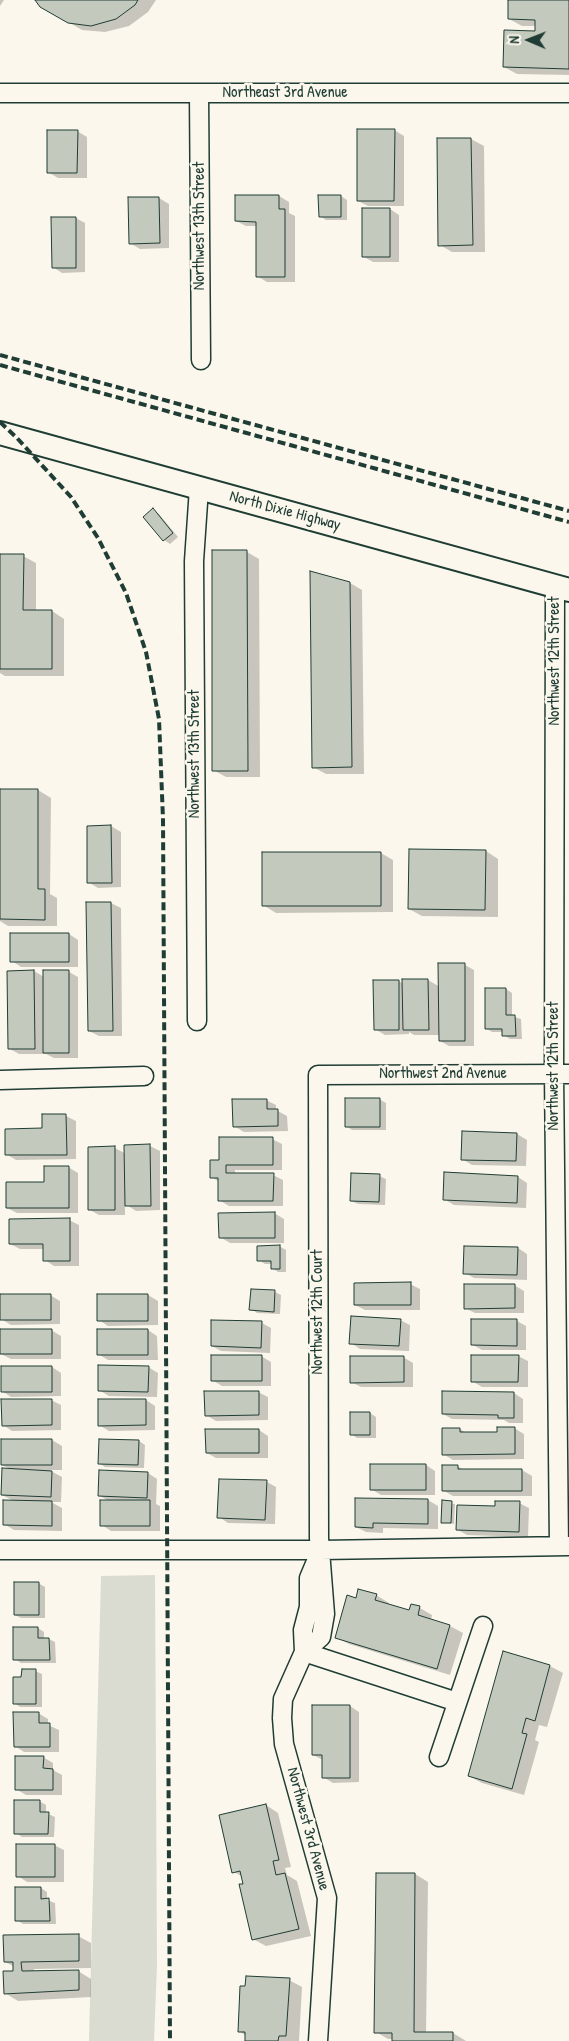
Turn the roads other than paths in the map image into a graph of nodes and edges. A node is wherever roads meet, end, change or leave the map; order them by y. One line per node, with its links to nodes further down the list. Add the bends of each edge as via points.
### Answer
1 (0, 93): 2 (street, Northeast 3rd Avenue)
2 (200, 93): 3 (street, Northeast 3rd Avenue); 4 (street, Northwest 13th Street)
3 (569, 93)
4 (201, 360)
5 (0, 433): 6 (main road, North Dixie Highway)
6 (199, 488): 7 (main road, North Dixie Highway); 8 (street, Northwest 13th Street, via 194,560)
7 (562, 588): 9 (street, Northwest 12th Street)
8 (197, 1021)
9 (561, 1074): 10 (street, Northwest 2nd Avenue); 13 (street, Northwest 12th Street)
10 (318, 1075): 15 (street, Northwest 12th Court)
11 (144, 1076): 12 (street)
12 (0, 1080)
13 (564, 1546): 15 (street)
14 (0, 1550): 15 (street)
15 (321, 1550): 17 (street, Northwest 3rd Avenue, via 325,1614 321,1637)
16 (483, 1626): 18 (street)
17 (304, 1652): 18 (street); 20 (street, Northwest 3rd Avenue, via 283,1699 282,1718 284,1744 327,1898)
18 (457, 1702): 19 (street)
19 (439, 1757)
20 (318, 2041)

